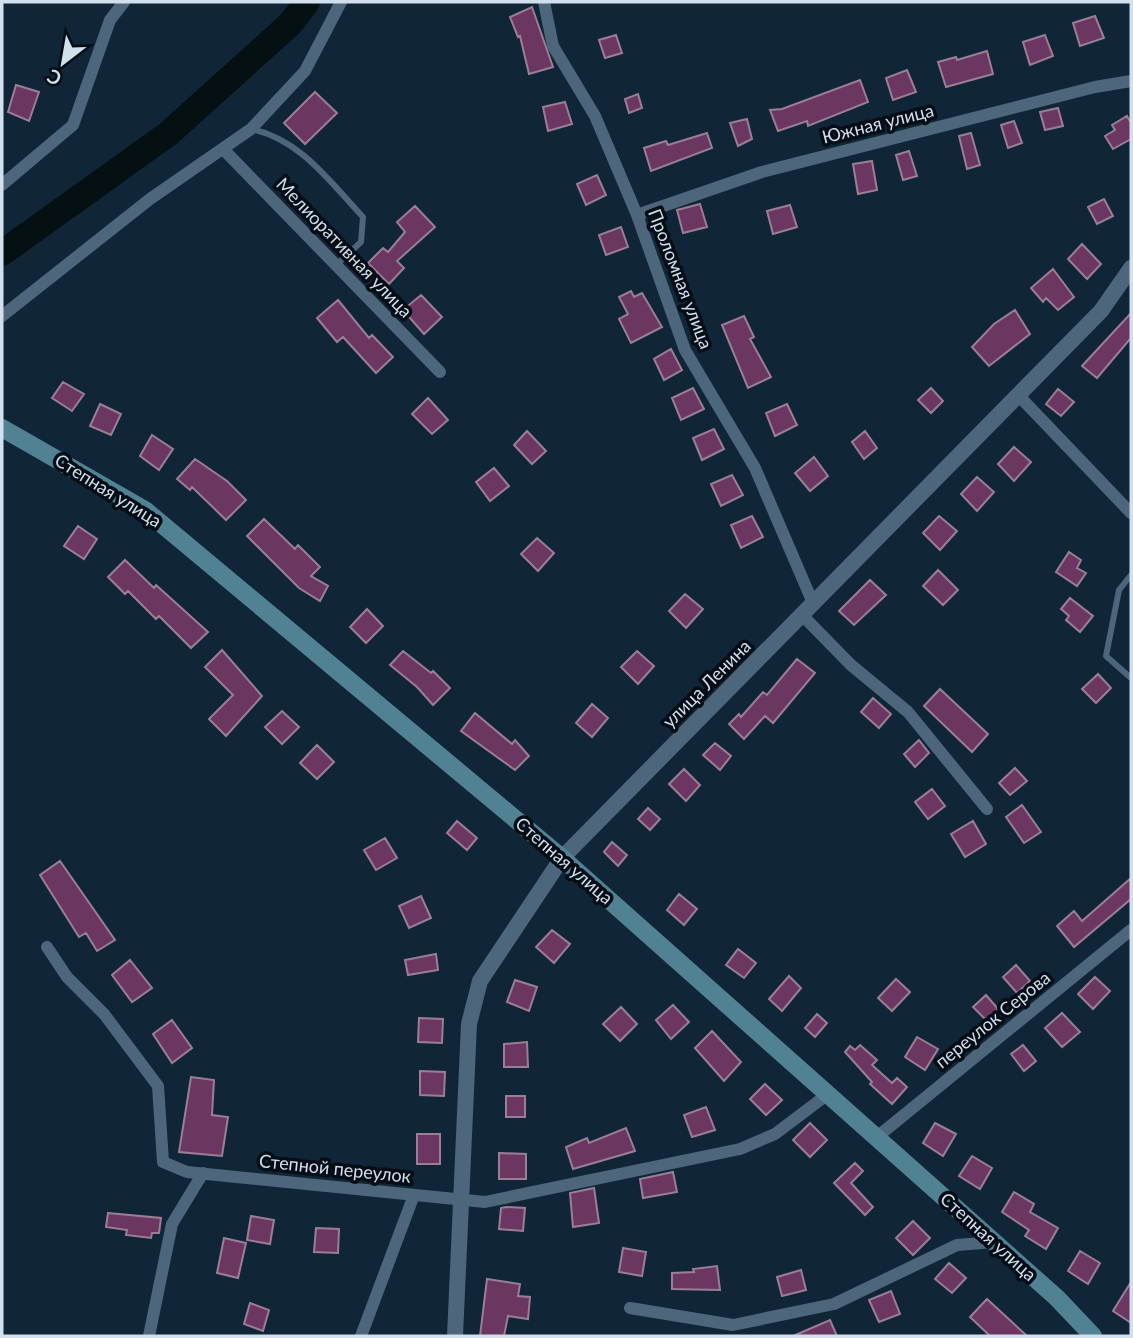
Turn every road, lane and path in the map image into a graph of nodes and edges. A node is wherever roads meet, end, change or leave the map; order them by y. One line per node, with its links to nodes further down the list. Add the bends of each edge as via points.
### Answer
1 (124, 2): 7 (street, via 110,20 73,125)
2 (341, 2): 5 (street, via 305,71)
3 (544, 2): 8 (street, Проломная улица, via 553,46 595,116)
4 (1131, 81): 8 (street, Южная улица, via 762,172)
5 (251, 129): 6 (street); 9 (lane, via 275,134 304,154 363,217 361,242)
6 (223, 149): 9 (street, Мелиоративная улица); 11 (street, via 150,199)
7 (2, 185)
8 (637, 215): 17 (street, Проломная улица, via 685,350 755,468)
9 (336, 265): 12 (street, Мелиоративная улица)
10 (1131, 268): 13 (street, улица Ленина, via 1101,311)
11 (2, 316)
12 (440, 372)
13 (1018, 395): 15 (street); 17 (street, улица Ленина)
14 (5, 430): 20 (main road, Степная улица, via 145,510)
15 (1131, 513)
16 (1131, 576): 18 (lane, via 1119,590 1106,656)
17 (808, 609): 19 (street, Проломная улица, via 851,664 908,712); 20 (street, улица Ленина)
18 (1131, 678)
19 (987, 809)
20 (562, 858): 23 (main road, Степная улица); 27 (street, улица Ленина, via 480,981 469,1024)
21 (1131, 930): 24 (street, переулок Серова)
22 (47, 947): 25 (street, Степной переулок, via 66,977 104,1014 158,1086 163,1162)
23 (828, 1094): 24 (main road, Степная улица); 27 (street, via 775,1134 740,1149 485,1202)
24 (877, 1138): 28 (main road, Степная улица)
25 (203, 1173): 26 (street, Степной переулок); 30 (street, via 172,1224)
26 (414, 1195): 27 (street, Степной переулок); 31 (street)
27 (462, 1201): 32 (street, улица Ленина)
28 (995, 1242): 29 (street, via 957,1245 834,1304 733,1325); 33 (main road, Степная улица)
29 (630, 1308)
30 (149, 1336)
31 (360, 1336)
32 (455, 1336)
33 (1093, 1336)

